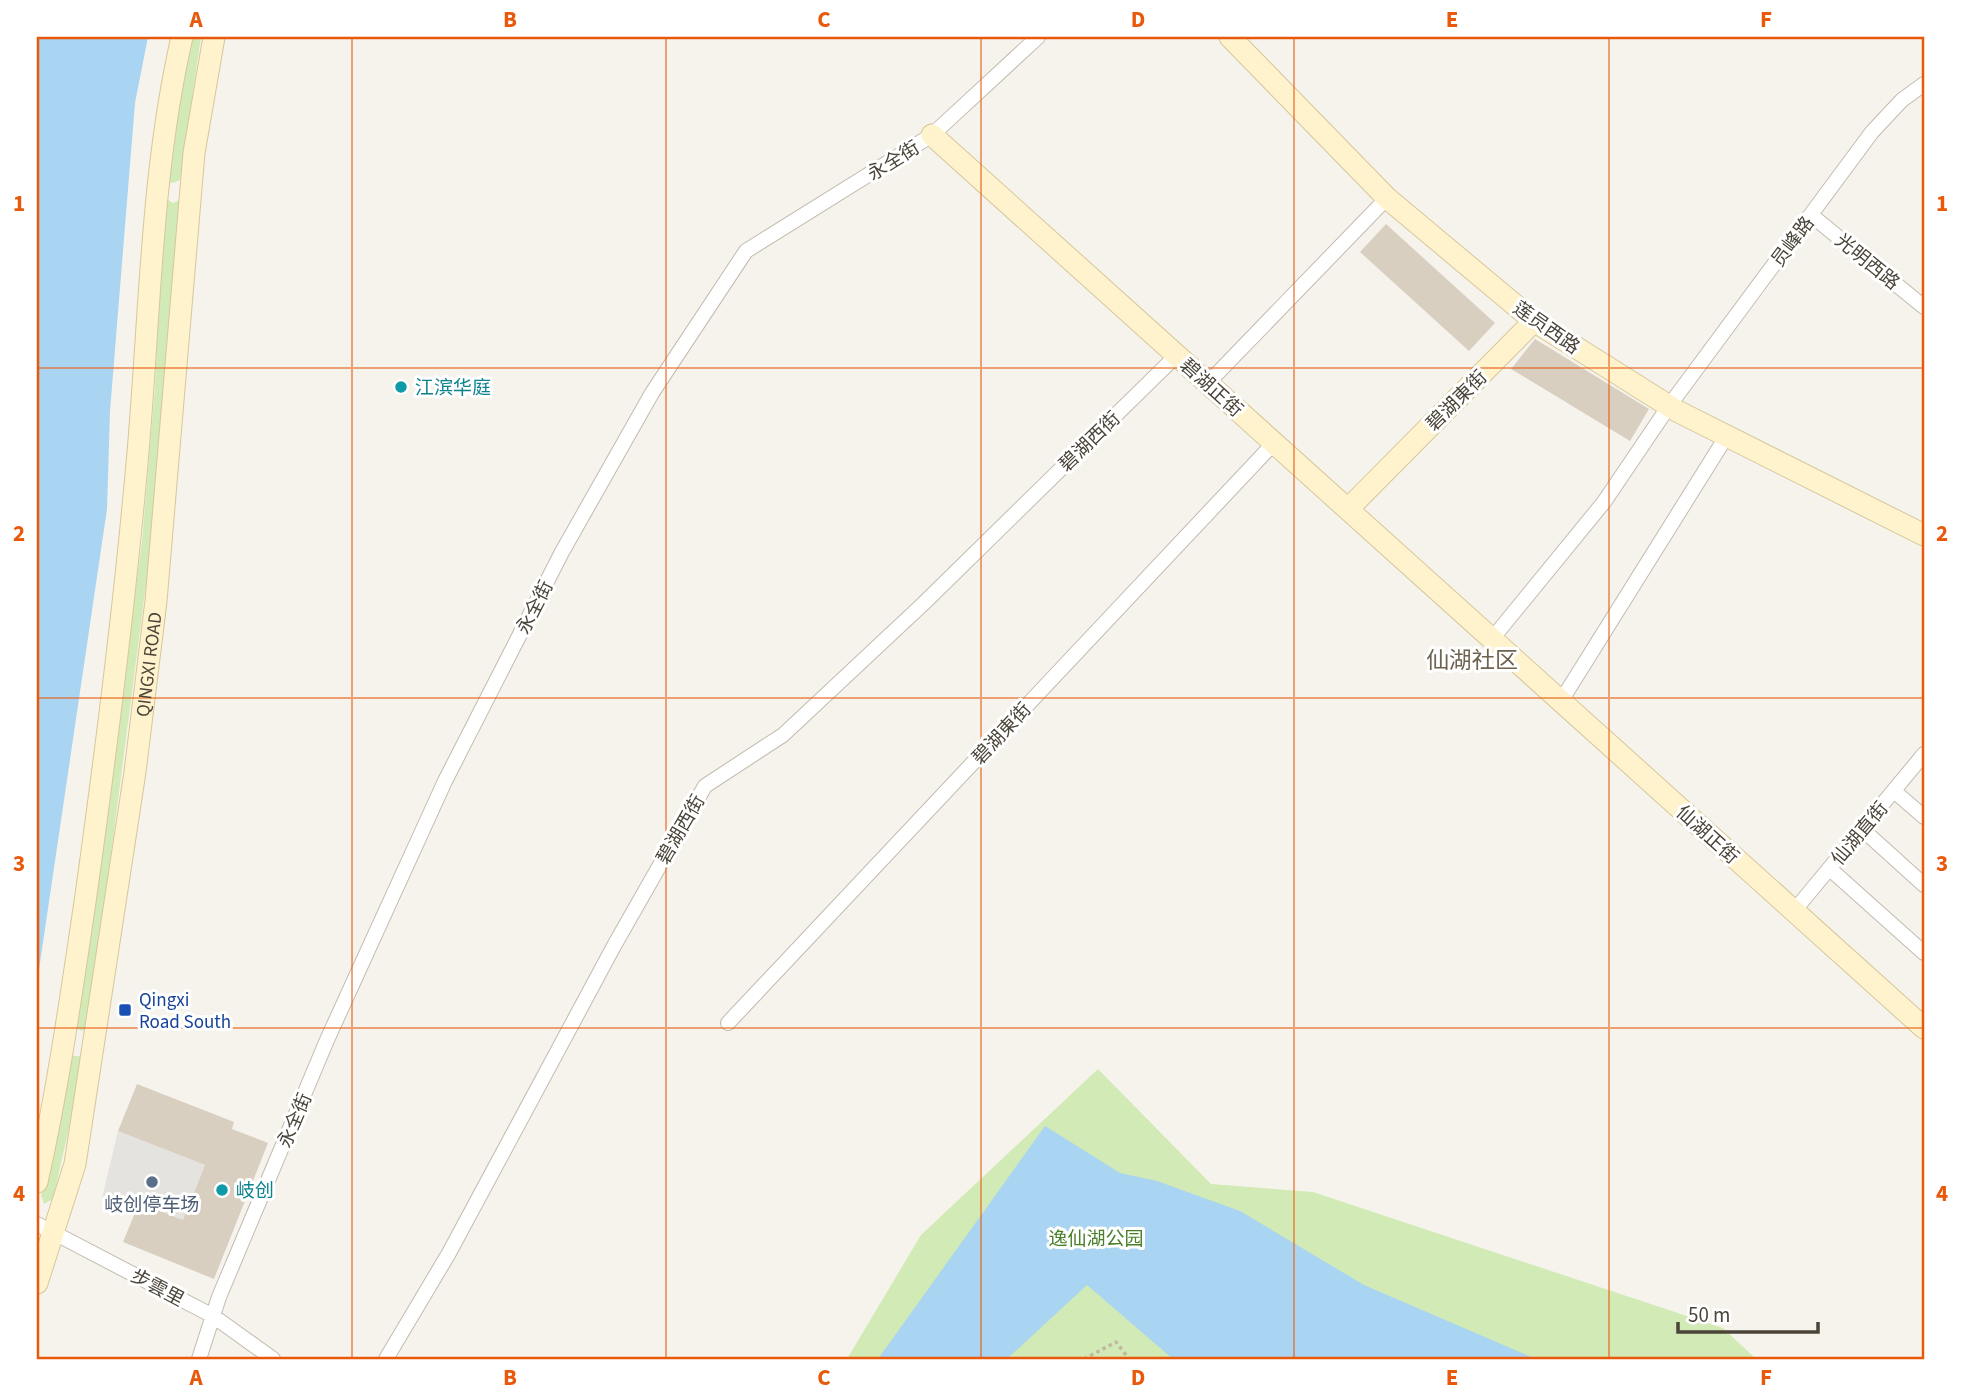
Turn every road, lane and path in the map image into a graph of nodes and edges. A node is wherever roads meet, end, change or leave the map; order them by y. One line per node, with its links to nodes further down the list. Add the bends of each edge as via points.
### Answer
1 (182, 37): 30 (main road, QINGXI ROAD, via 160,168 127,580)
2 (214, 37): 31 (main road, QINGXI ROAD, via 194,153 156,601)
3 (1038, 37): 6 (street, 永全街)
4 (1230, 37): 7 (main road, 莲员西路)
5 (1924, 84): 8 (street, 员峰路, via 1872,132)
6 (933, 135): 11 (main road, 碧湖正街); 35 (street, 永全街, via 746,251 652,393 562,552 445,781 327,1040)
7 (1387, 198): 10 (main road, 莲员西路); 12 (street)
8 (1811, 215): 9 (street, 光明西路); 13 (street, 员峰路)
9 (1924, 307)
10 (1534, 321): 13 (main road, 莲员西路); 16 (main road, 碧湖東街)
11 (1177, 355): 12 (main road, 碧湖正街); 38 (street, 碧湖西街, via 783,735 705,786)
12 (1208, 383): 15 (main road, 碧湖正街)
13 (1669, 406): 14 (main road, 莲员西路); 18 (street, 员峰路, via 1604,502)
14 (1726, 437): 17 (main road, 莲员西路); 19 (street)
15 (1274, 443): 16 (main road, 碧湖正街); 28 (street, 碧湖東街)
16 (1348, 509): 18 (main road, 碧湖正街)
17 (1924, 535)
18 (1492, 639): 19 (main road, 仙湖正街)
19 (1561, 701): 26 (main road, 仙湖正街)
20 (1924, 756): 21 (street, 仙湖直街)
21 (1894, 791): 22 (street); 23 (street, 仙湖直街)
22 (1924, 817)
23 (1862, 829): 24 (street, 仙湖直街); 25 (street)
24 (1829, 869): 26 (street, 仙湖直街); 27 (street)
25 (1924, 885)
26 (1794, 911): 29 (main road, 仙湖正街)
27 (1924, 953)
28 (728, 1023)
29 (1924, 1028)
30 (65, 1038): 31 (main road, via 80,1046); 32 (main road, QINGXI ROAD)
31 (95, 1042): 33 (main road, QINGXI ROAD, via 75,1164)
32 (37, 1182)
33 (45, 1228): 34 (main road, QINGXI ROAD); 35 (street, 步雲里)
34 (37, 1283)
35 (213, 1316): 36 (street, 永全街); 37 (street, 步雲里)
36 (199, 1359)
37 (274, 1359)
38 (386, 1359)
39 (1084, 1359): 40 (path, via 1116,1342)
40 (1129, 1359)

